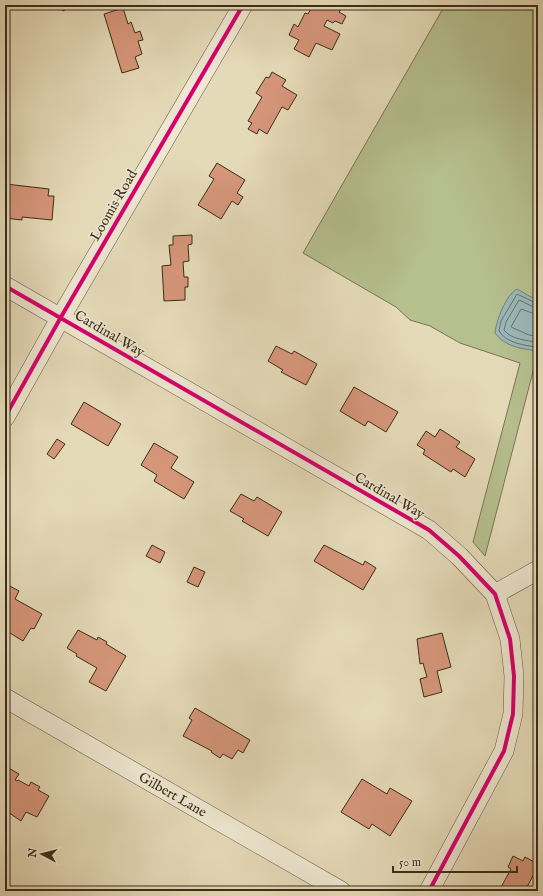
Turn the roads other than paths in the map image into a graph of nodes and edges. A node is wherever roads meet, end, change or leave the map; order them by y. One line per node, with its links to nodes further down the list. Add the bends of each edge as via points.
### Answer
1 (238, 7): 3 (street, Loomis Road)
2 (5, 286): 3 (street, Cardinal Way)
3 (61, 317): 4 (street, Loomis Road); 6 (street, Cardinal Way, via 428,530 459,556)
4 (5, 417)
5 (538, 570): 6 (street)
6 (495, 594): 9 (street, Cardinal Way, via 510,639 514,676 512,714 504,751)
7 (5, 698): 8 (street, Gilbert Lane)
8 (341, 891)
9 (429, 891)

